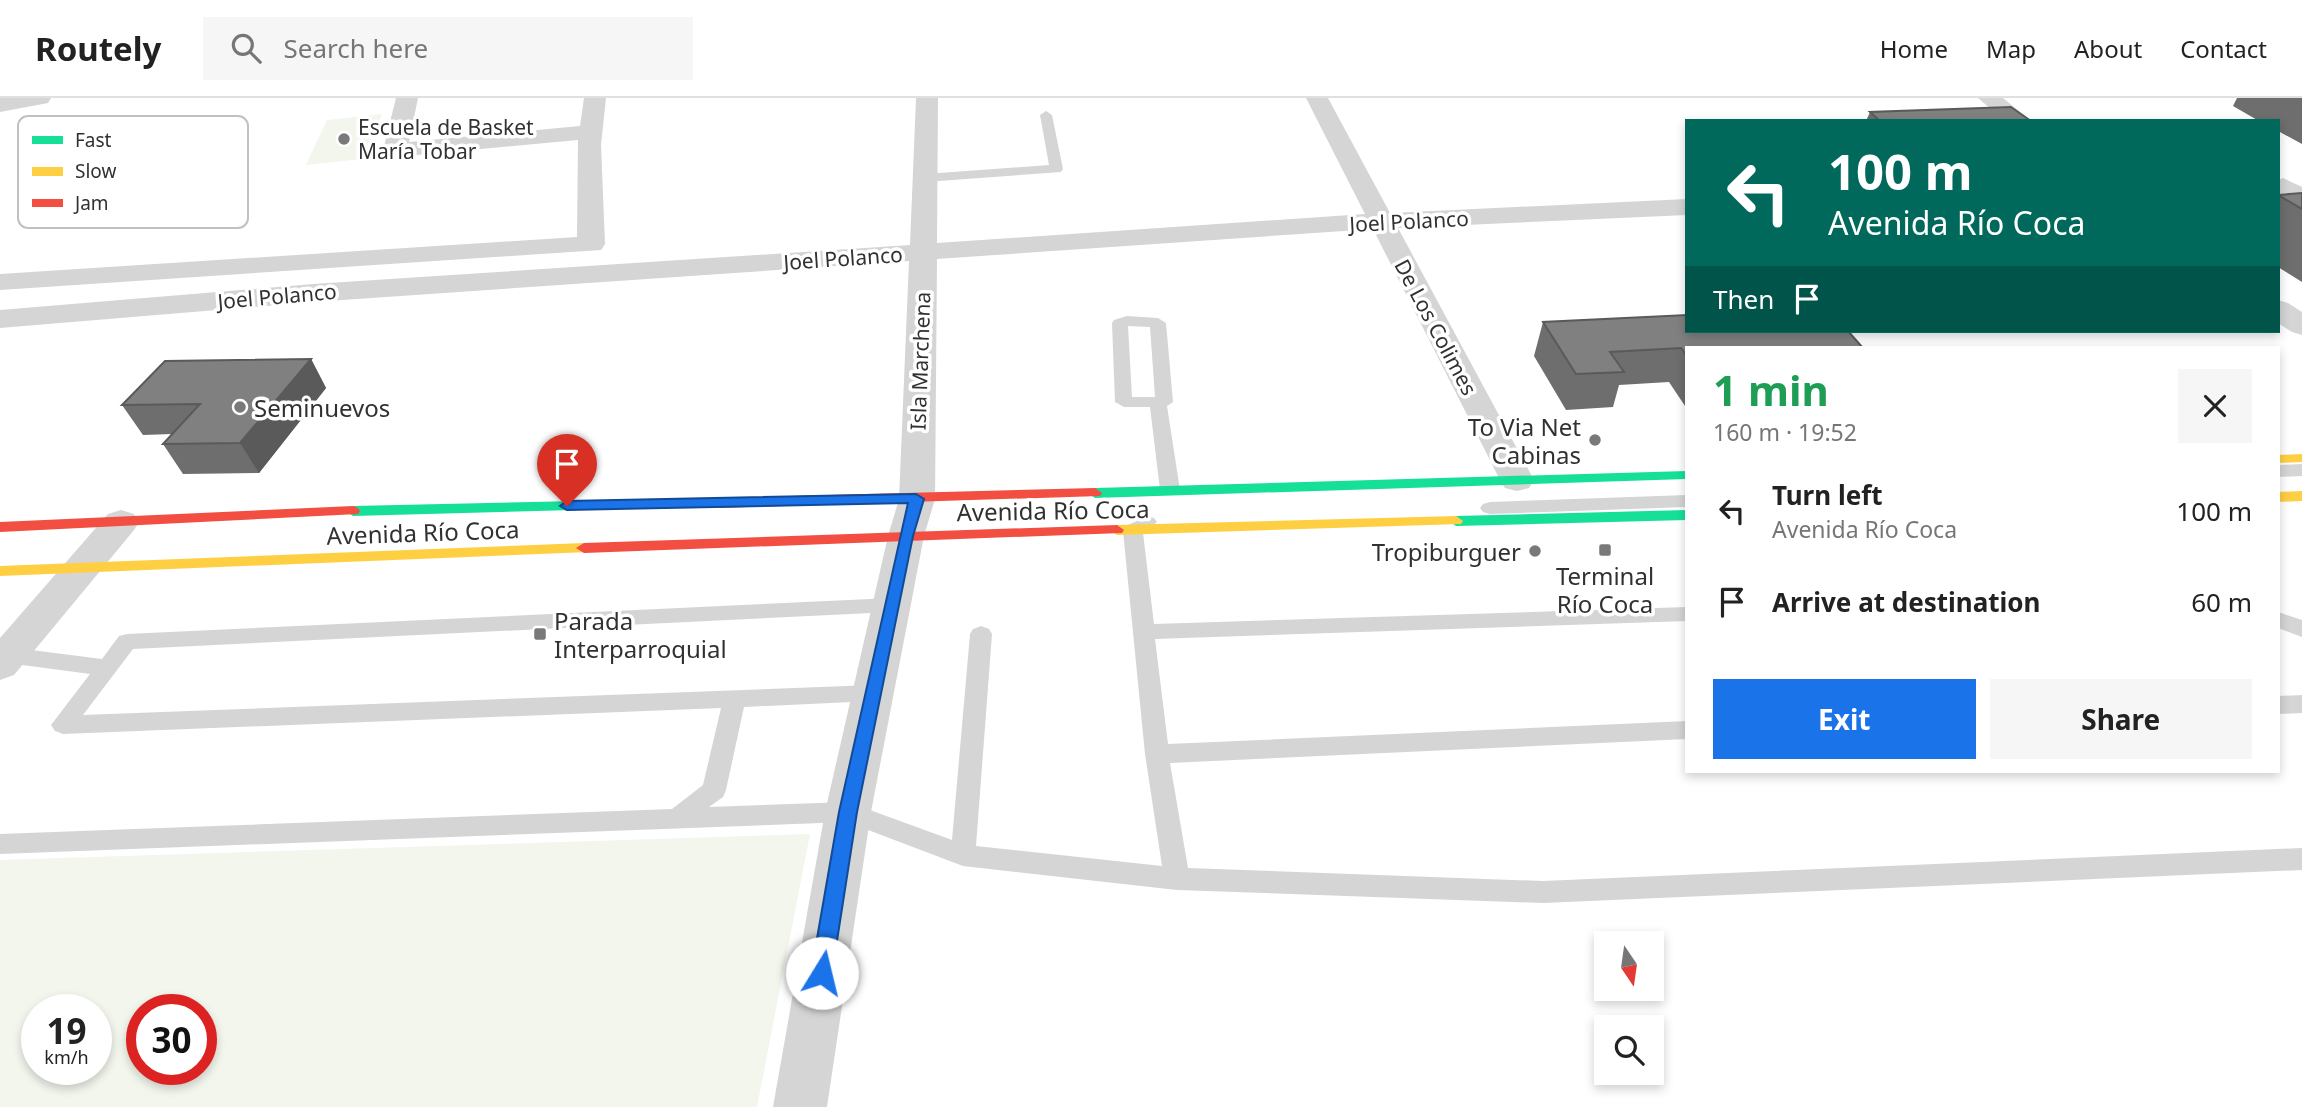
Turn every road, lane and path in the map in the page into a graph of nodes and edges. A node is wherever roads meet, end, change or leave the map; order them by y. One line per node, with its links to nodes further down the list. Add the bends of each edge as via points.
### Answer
1 (40, 98): 7 (street)
2 (407, 98): 10 (street, via 395,150)
3 (595, 98): 10 (street)
4 (927, 98): 11 (street, Isla Marchena)
5 (1317, 98): 13 (street, De Los Colimes)
6 (1989, 98): 9 (street)
7 (0, 105)
8 (1046, 115): 11 (lane, via 1056,169)
9 (2017, 119)
10 (592, 132): 15 (street, via 591,244)
11 (925, 178): 14 (street, Isla Marchena)
12 (1685, 206): 13 (street, Joel Polanco)
13 (1381, 222): 14 (street, Joel Polanco); 25 (street, De Los Colimes)
14 (923, 252): 17 (street, Joel Polanco); 29 (street, Isla Marchena)
15 (0, 282)
16 (2280, 310): 18 (street)
17 (0, 319)
18 (2302, 326)
19 (1158, 404): 19 (lane, via 1166,399 1158,323 1123,321 1124,402); 26 (lane)
20 (2302, 458): 21 (main road)
21 (2280, 459)
22 (2302, 470): 23 (lane)
23 (2280, 471)
24 (1685, 475): 25 (main road, Avenida Río Coca)
25 (1517, 480): 26 (main road, Avenida Río Coca)
26 (1170, 490): 29 (main road, Avenida Río Coca)
27 (2302, 496): 28 (main road)
28 (2280, 497)
29 (916, 499): 32 (main road, Avenida Río Coca, via 406,509); 35 (street, Isla Marchena)
30 (1685, 501): 34 (lane, via 1158,519)
31 (1685, 515): 34 (main road, Avenida Río Coca)
32 (121, 522): 33 (main road, Avenida Río Coca); 36 (street)
33 (0, 527)
34 (1133, 531): 35 (main road, Avenida Río Coca); 42 (lane)
35 (906, 536): 36 (main road, Avenida Río Coca); 38 (street, Isla Marchena)
36 (81, 569): 37 (main road, Avenida Río Coca); 44 (street)
37 (0, 571)
38 (892, 605): 45 (lane, via 127,642); 46 (street, Isla Marchena)
39 (1685, 614): 42 (lane)
40 (2280, 620): 41 (lane)
41 (2302, 629)
42 (1143, 632): 51 (lane)
43 (981, 634): 55 (lane)
44 (3, 658): 45 (lane)
45 (107, 668): 47 (lane, via 63,725)
46 (873, 693): 47 (lane); 52 (street, Isla Marchena)
47 (734, 701): 53 (lane, via 714,790)
48 (2302, 704): 49 (lane)
49 (2280, 705)
50 (1685, 730): 51 (lane)
51 (1157, 754): 57 (lane)
52 (848, 812): 53 (lane); 55 (lane); 58 (street, Isla Marchena)
53 (676, 818): 54 (lane)
54 (0, 844)
55 (963, 855): 57 (lane)
56 (2302, 859): 57 (lane, via 1543,892)
57 (1177, 879)
58 (800, 1107)

